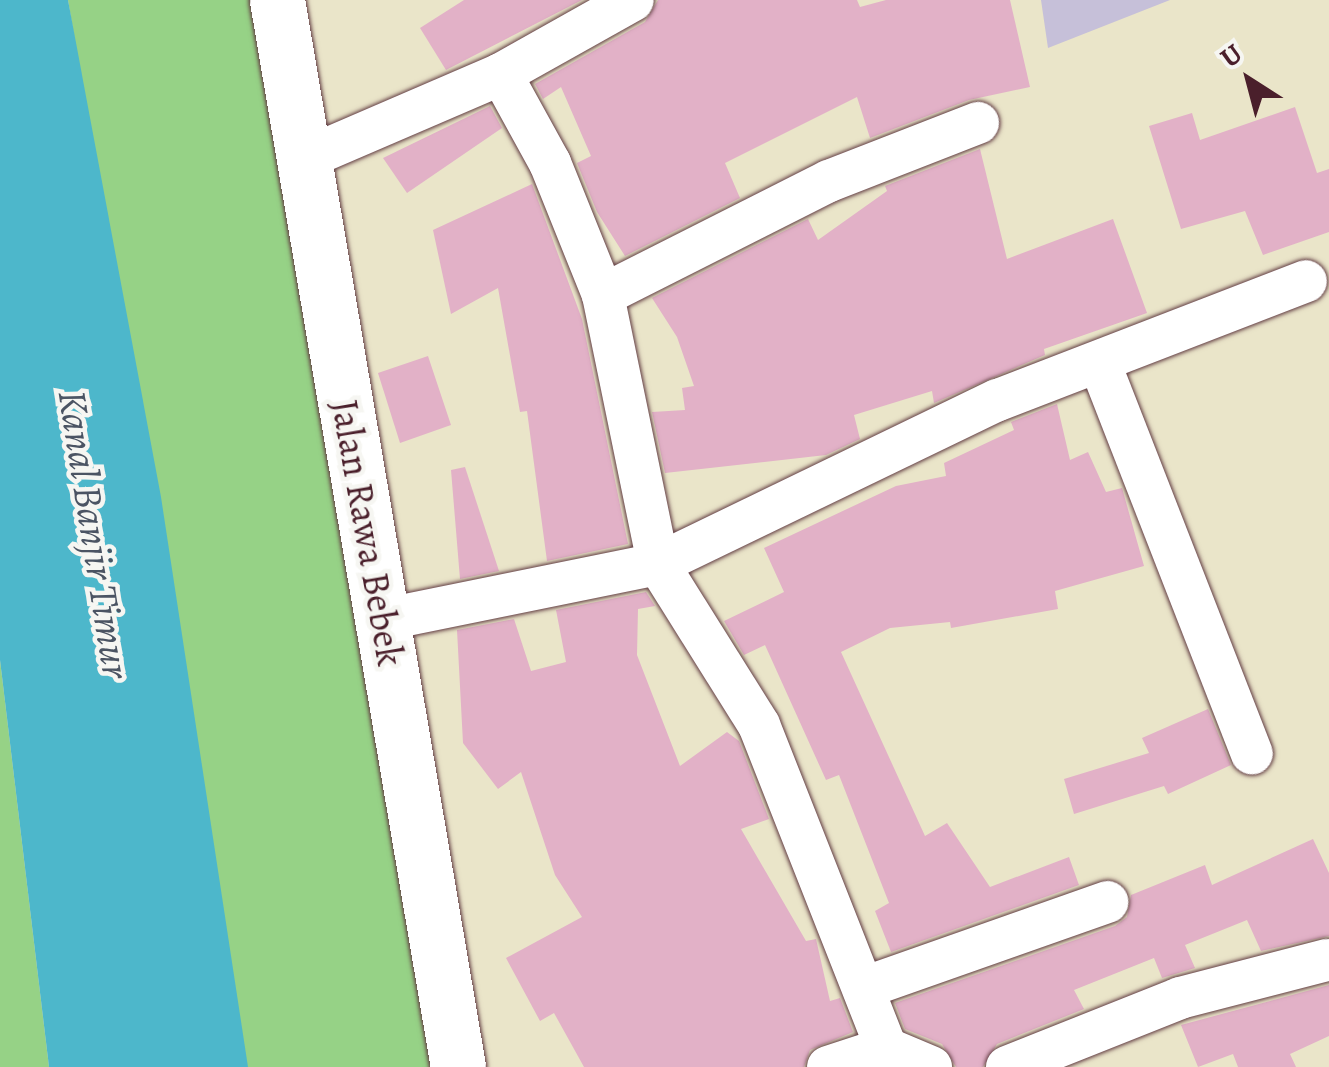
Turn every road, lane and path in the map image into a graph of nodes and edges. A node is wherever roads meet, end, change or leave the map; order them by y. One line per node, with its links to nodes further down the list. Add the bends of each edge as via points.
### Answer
1 (276, 0): 5 (street, Jalan Rawa Bebek)
2 (633, 0): 3 (street)
3 (501, 74): 5 (street); 7 (street, via 550,163)
4 (978, 123): 7 (street, via 830,181)
5 (304, 159): 10 (street, Jalan Rawa Bebek)
6 (1306, 281): 8 (street)
7 (602, 295): 9 (street)
8 (1100, 364): 9 (street, via 998,400); 11 (street)
9 (658, 564): 10 (street); 14 (street, via 759,725)
10 (382, 620): 16 (street, Jalan Rawa Bebek)
11 (1252, 752)
12 (1107, 902): 14 (street)
13 (1327, 960): 19 (street, via 1180,998)
14 (866, 987): 15 (street)
15 (886, 1048): 17 (street); 18 (street)
16 (458, 1067)
17 (828, 1067)
18 (930, 1067)
19 (1007, 1067)

